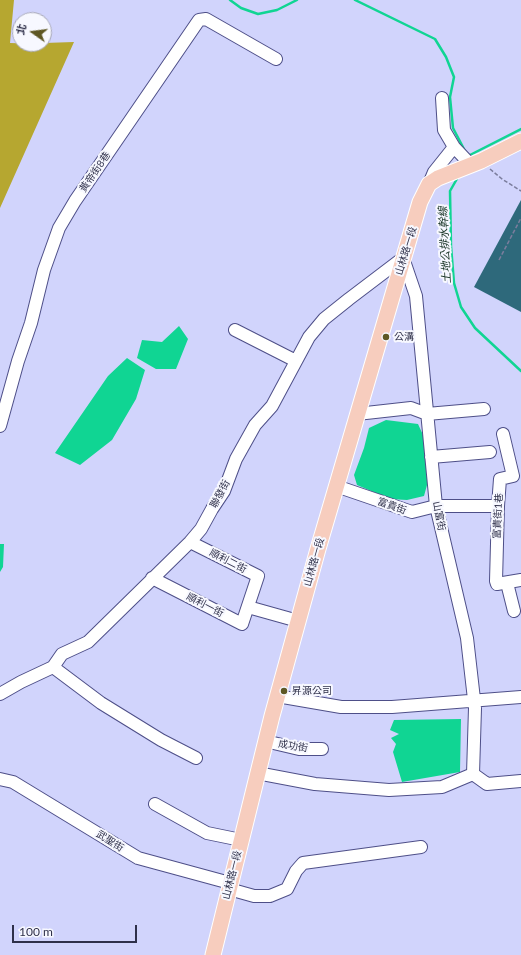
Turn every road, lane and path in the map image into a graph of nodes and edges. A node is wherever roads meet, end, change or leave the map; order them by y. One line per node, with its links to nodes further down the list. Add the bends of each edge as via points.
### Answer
1 (276, 59): 15 (street, 黃帝街8巷, via 206,19 198,20 59,228 44,270)
2 (442, 98): 4 (street, via 444,130)
3 (521, 141): 4 (main road)
4 (466, 160): 5 (main road); 5 (street, via 434,172); 6 (path)
5 (434, 181): 8 (main road, 山林路一段, via 420,202)
6 (521, 191)
7 (521, 218): 9 (path)
8 (404, 258): 11 (street, 聯發街, via 324,319 309,337); 13 (main road, 山林路一段); 14 (street, 山富街, via 416,296)
9 (499, 260)
10 (235, 330): 11 (street)
11 (296, 361): 22 (street, 聯發街, via 272,406 255,425 236,459 224,491)
12 (484, 409): 14 (street)
13 (357, 414): 14 (street, via 411,408); 19 (main road, 山林路一段)
14 (427, 414): 18 (street, 山富街)
15 (0, 426)
16 (503, 434): 21 (street, 富貴街1巷, via 513,476 500,479)
17 (490, 452): 18 (street)
18 (432, 457): 20 (street, 山富街)
19 (336, 486): 20 (street, 富貴街, via 412,512); 28 (main road, 山林路一段)
20 (436, 506): 21 (street, 富貴街); 33 (street, 山富街, via 467,638)
21 (498, 506): 25 (street, 富貴街1巷, via 496,581 497,584)
22 (190, 542): 23 (street, 聯發街); 26 (street, 順利二街, via 258,576)
23 (152, 578): 26 (street, 順利一街, via 242,624); 29 (street, 聯發街, via 88,642 62,654)
24 (521, 580): 25 (street)
25 (507, 583): 27 (street)
26 (248, 607): 28 (street)
27 (514, 611)
28 (298, 621): 31 (main road, 山林路一段)
29 (53, 667): 30 (street, 聯發街); 36 (street, via 161,740)
30 (0, 694)
31 (277, 696): 33 (street, via 341,707 392,707); 34 (main road, 山林路一段)
32 (521, 697): 33 (street)
33 (474, 701): 38 (street, 山富街)
34 (265, 741): 35 (street, 成功街, via 299,749); 37 (main road, 山林路一段)
35 (322, 749)
36 (196, 758)
37 (257, 773): 38 (street, via 314,784 389,790 442,787); 42 (main road, 山林路一段)
38 (473, 774): 40 (street, via 487,784)
39 (0, 779): 44 (street, 武聖街, via 13,782 138,858)
40 (521, 781)
41 (155, 804): 42 (street, via 207,833)
42 (241, 840): 44 (main road, 山林路一段)
43 (421, 847): 44 (street, 武聖街, via 303,862 287,890 270,896 254,896)
44 (229, 886): 45 (main road, 山林路一段)
45 (213, 955)

